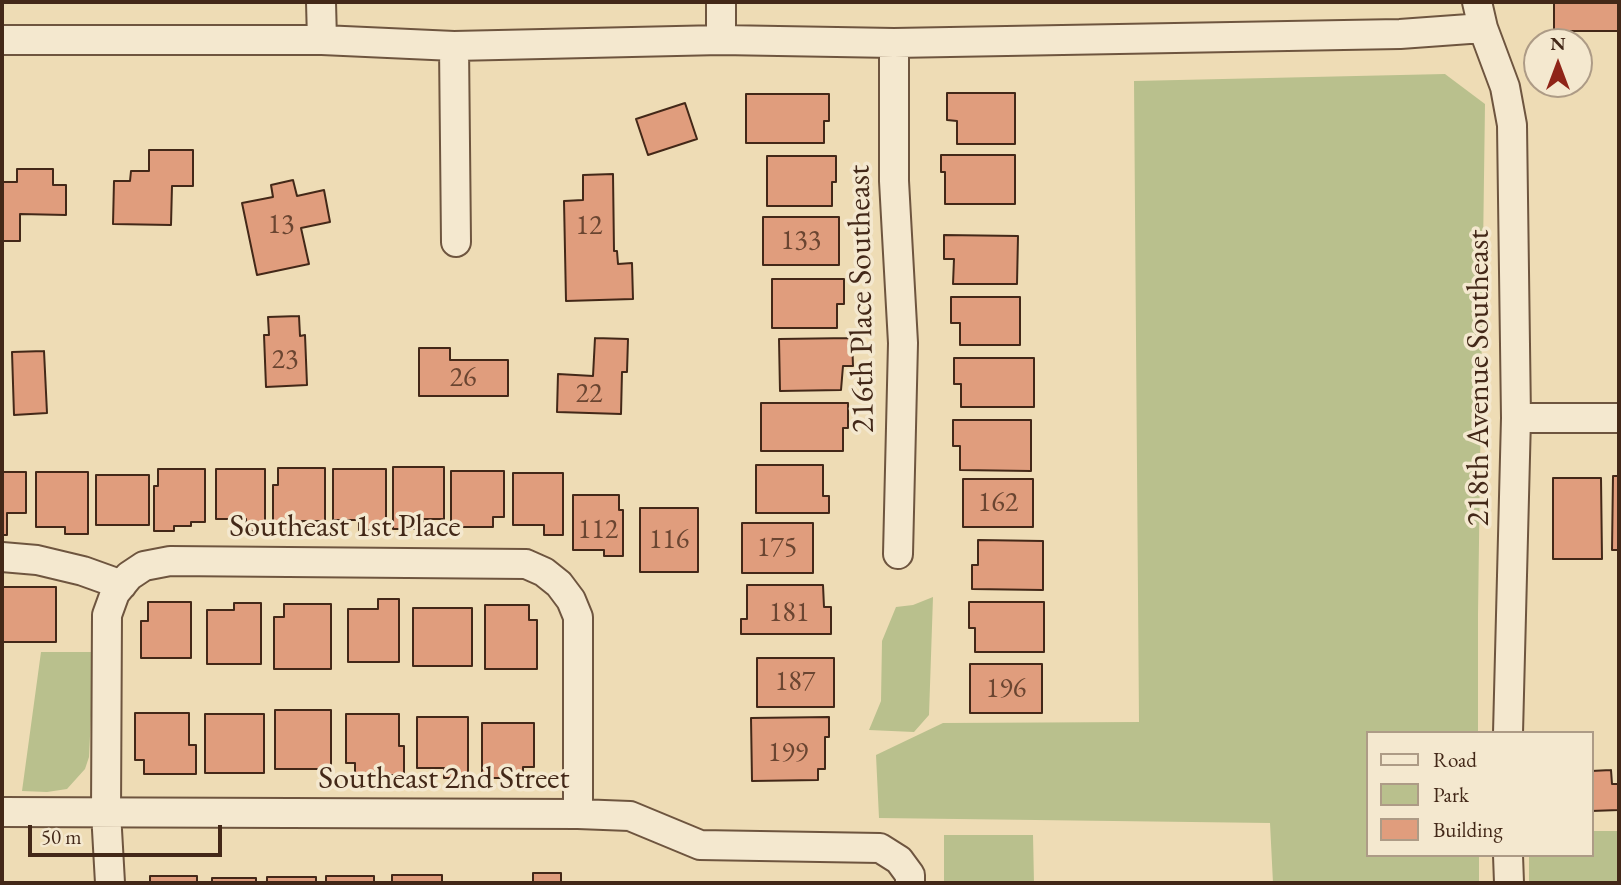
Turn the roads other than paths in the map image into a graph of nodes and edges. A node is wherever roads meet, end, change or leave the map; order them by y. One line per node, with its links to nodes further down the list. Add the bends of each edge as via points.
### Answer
1 (321, 2): 5 (street)
2 (721, 2): 6 (street)
3 (1480, 15): 7 (street, via 1400,34); 10 (street, 218th Avenue Southeast, via 1505,87 1512,125)
4 (2, 40): 5 (street)
5 (322, 40): 8 (street)
6 (721, 40): 7 (street); 8 (street)
7 (894, 43): 12 (street, 216th Place Southeast, via 894,181 903,343)
8 (454, 46): 9 (street)
9 (456, 242)
10 (1516, 418): 11 (street); 15 (street, 218th Avenue Southeast)
11 (1619, 418)
12 (898, 554)
13 (2, 557): 14 (street, via 37,560)
14 (125, 581): 17 (street, via 107,615); 18 (street, Southeast 1st Place, via 144,566 170,561 526,564 544,572 559,584 578,617)
15 (1508, 731)
16 (2, 812): 17 (street, Southeast 2nd Street)
17 (106, 813): 18 (street, Southeast 2nd Street); 20 (street)
18 (578, 814): 21 (street, Southeast 2nd Street, via 630,816 700,845 880,848 899,860)
19 (1508, 857): 22 (street)
20 (110, 883)
21 (910, 883)
22 (1508, 883)

